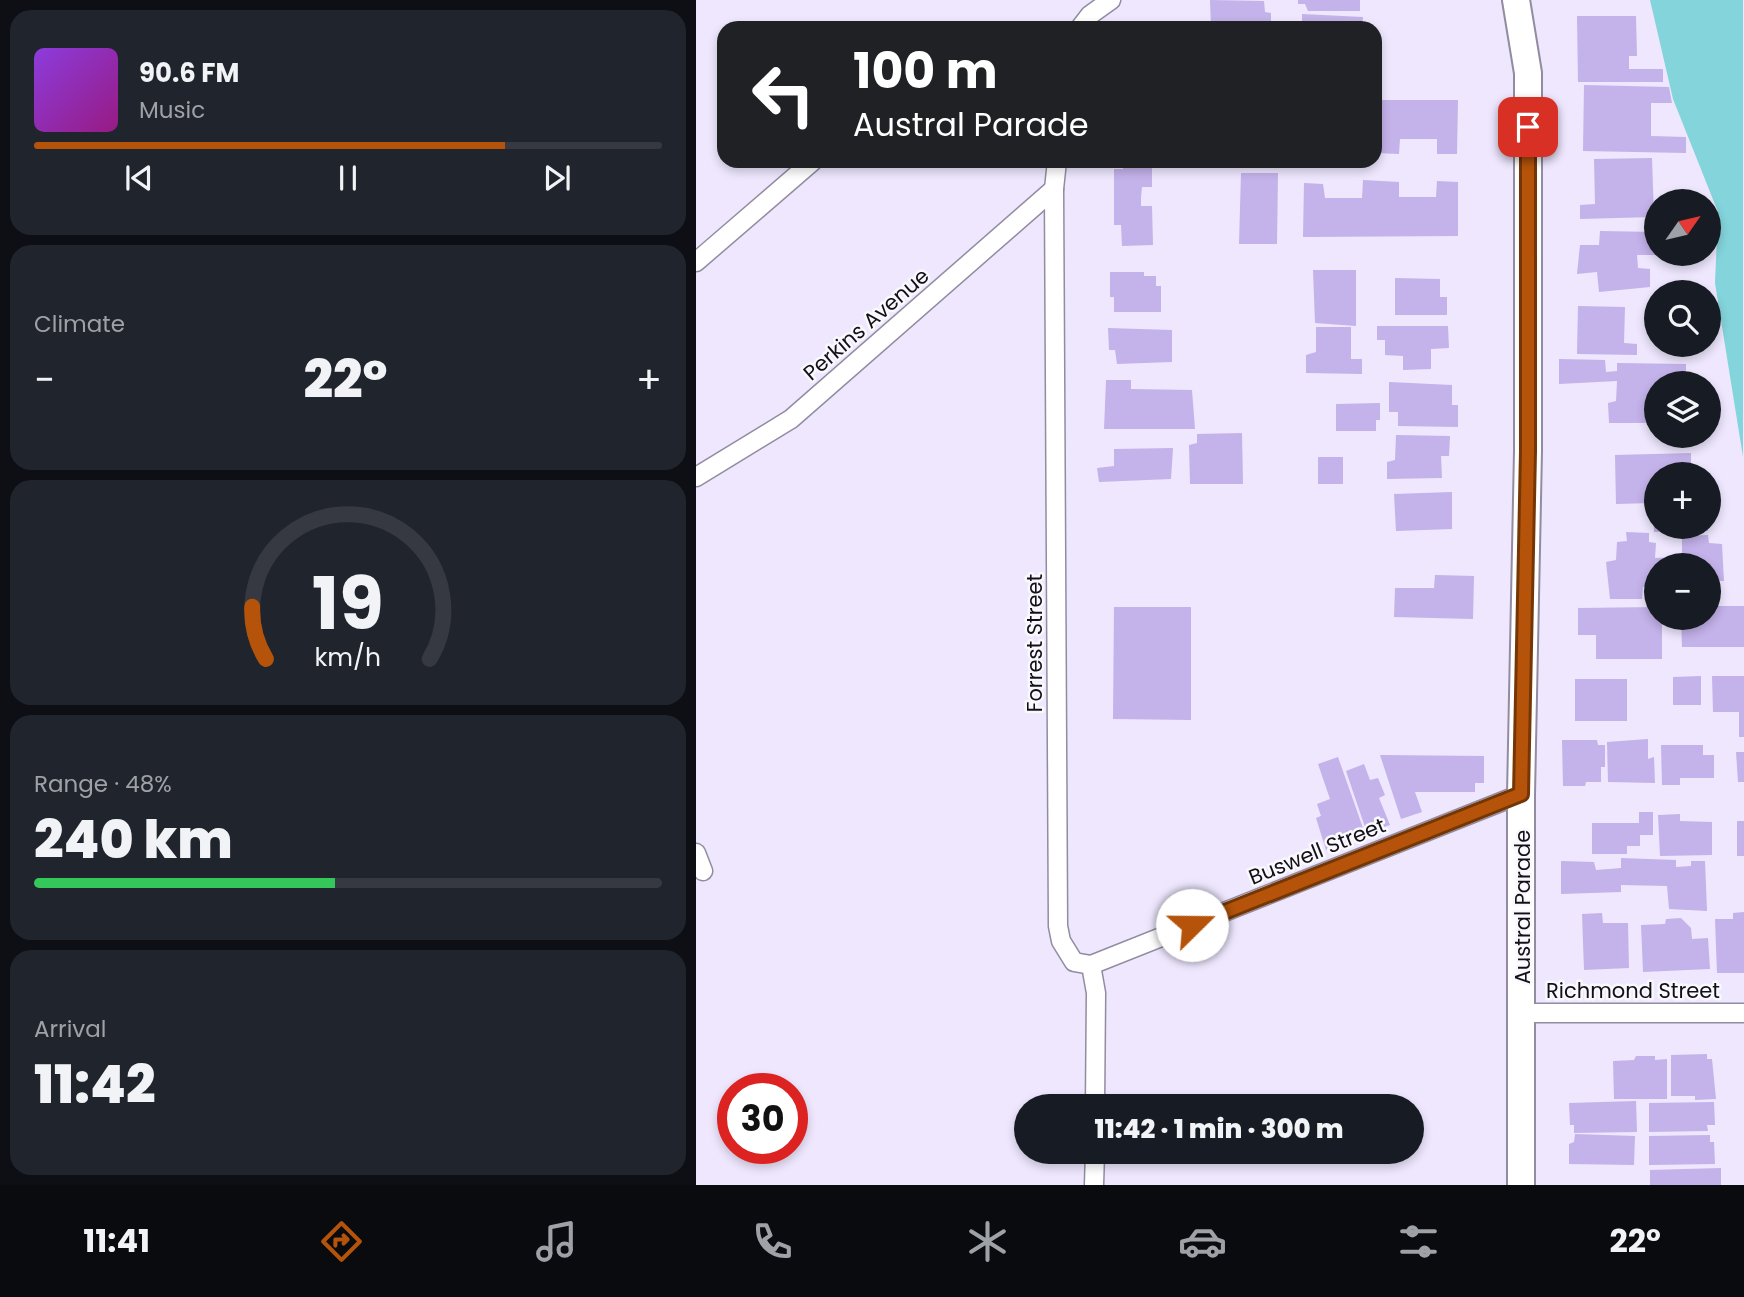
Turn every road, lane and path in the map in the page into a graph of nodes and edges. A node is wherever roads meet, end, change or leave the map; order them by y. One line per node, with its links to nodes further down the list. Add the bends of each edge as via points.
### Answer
1 (1111, 0): 3 (street)
2 (1516, 0): 9 (street, Austral Parade, via 1528,74 1528,451)
3 (1085, 21)
4 (805, 168): 7 (street)
5 (1056, 168): 6 (street, Forrest Street)
6 (1054, 189): 8 (street, Perkins Avenue, via 791,419); 12 (street, Forrest Street, via 1058,926 1070,957)
7 (696, 262)
8 (696, 477)
9 (1521, 794): 12 (street, Buswell Street); 13 (street, Austral Parade)
10 (696, 853): 11 (street)
11 (702, 871)
12 (1091, 965): 15 (street, via 1096,993)
13 (1522, 1013): 14 (street, Richmond Street); 18 (street, Austral Parade)
14 (1744, 1013)
15 (1095, 1094)
16 (1095, 1164): 17 (street)
17 (1094, 1185)
18 (1521, 1185)

